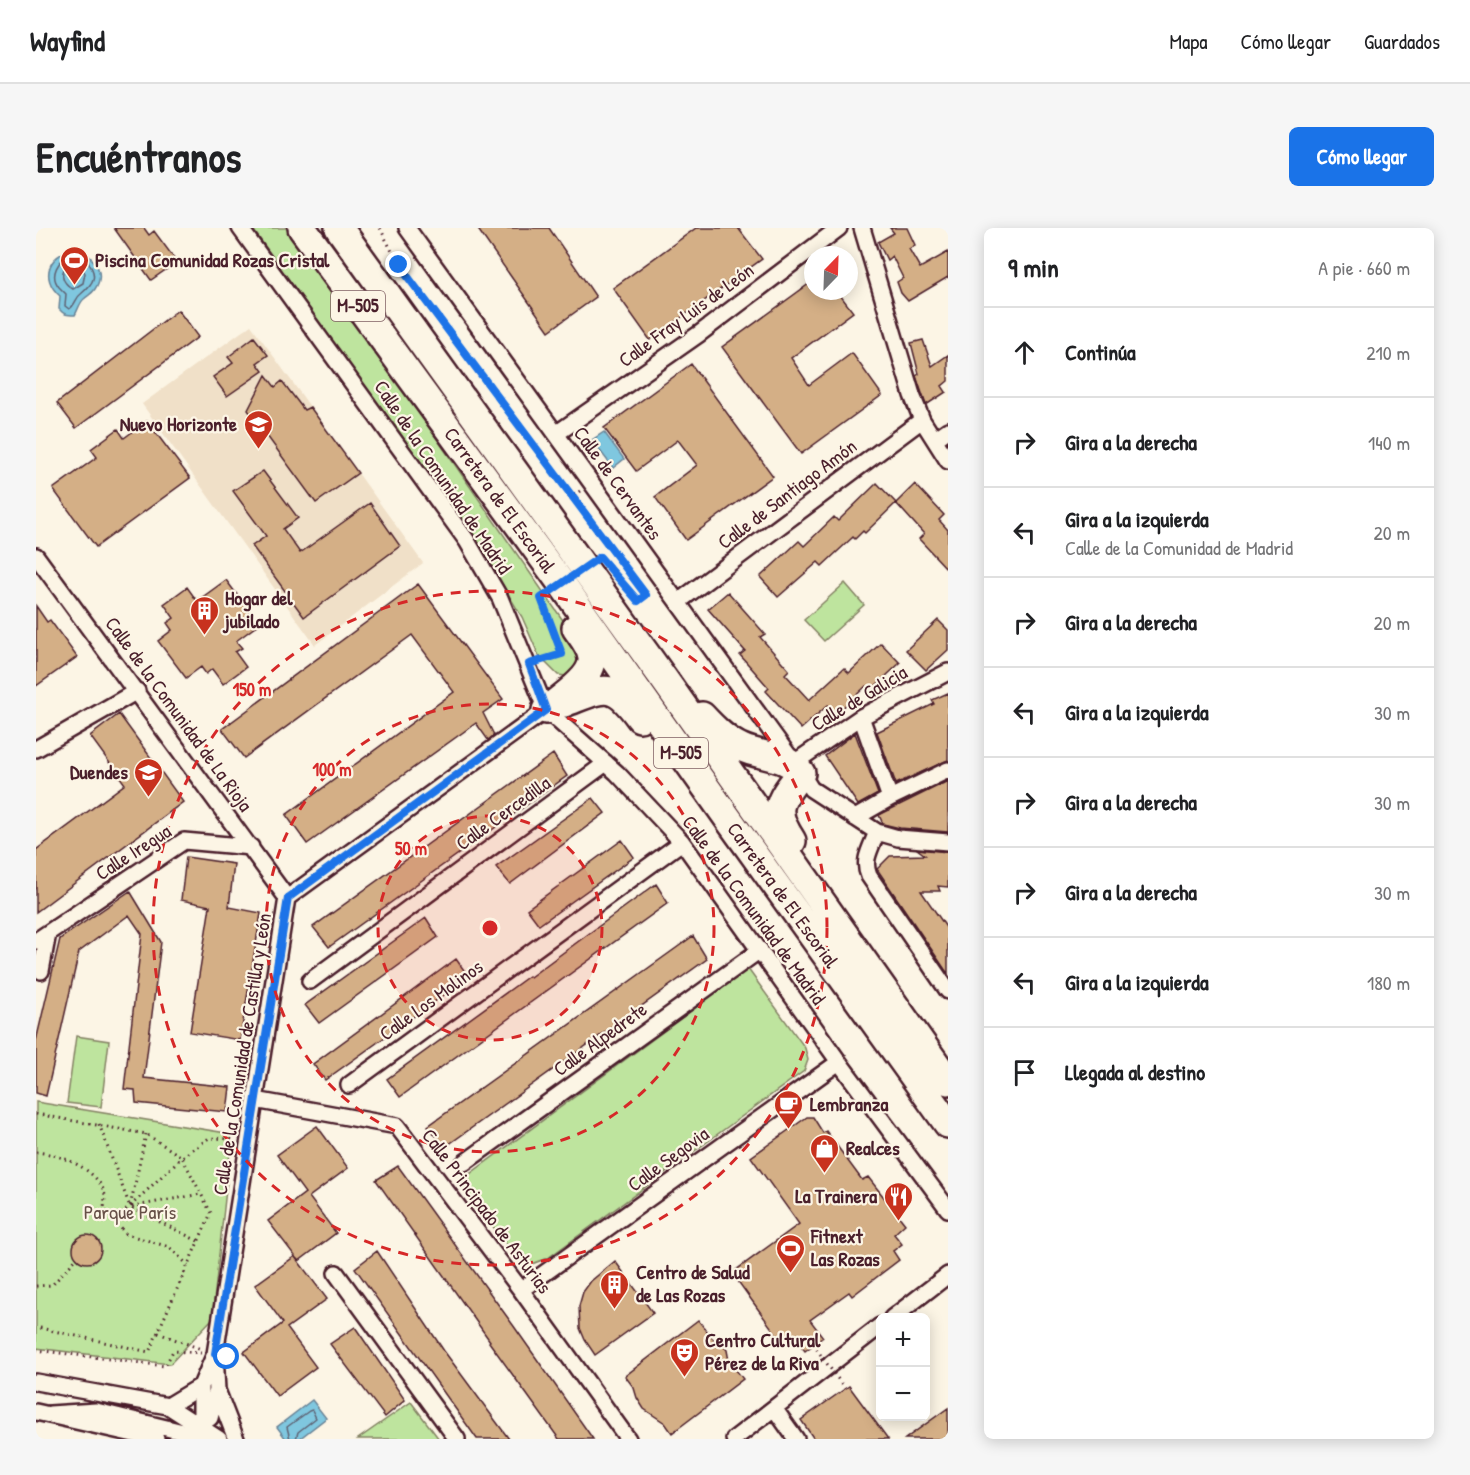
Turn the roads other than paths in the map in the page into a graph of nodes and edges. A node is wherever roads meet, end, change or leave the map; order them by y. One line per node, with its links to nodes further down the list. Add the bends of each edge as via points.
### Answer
1 (240, 228): 18 (street, Calle de la Comunidad de Madrid, via 467,541 501,598)
2 (302, 228): 7 (highway, Carretera de El Escorial / M-505)
3 (339, 228): 16 (highway, Carretera de El Escorial / M-505)
4 (839, 228): 10 (street, Calle Fray Luis de León, via 699,334)
5 (862, 228): 8 (street)
6 (415, 230): 10 (street, Calle de Cervantes)
7 (414, 383): 18 (highway, M-505, via 589,647 592,668); 32 (highway, Carretera de El Escorial / M-505)
8 (922, 420): 11 (street); 14 (street, Calle de Santiago Amón)
9 (948, 430): 11 (street)
10 (556, 434): 14 (street, Calle de Cervantes)
11 (935, 439): 12 (street)
12 (948, 461)
13 (36, 556): 17 (street, Calle de la Comunidad de La Rioja)
14 (678, 602): 22 (street, Calle de Cervantes)
15 (948, 672): 19 (street, Calle de Galicia)
16 (661, 675): 22 (highway, M-505, via 716,731 742,748); 37 (highway, Carretera de El Escorial / M-505)
17 (136, 691): 20 (street); 29 (street, Calle de la Comunidad de La Rioja)
18 (546, 710): 21 (street, Calle de la Comunidad de Madrid); 30 (street, Calle de la Comunidad de Castilla y León); 32 (highway, M-505, via 595,691 608,690 627,699 759,881)
19 (861, 717): 22 (street, Calle de Galicia); 24 (street)
20 (36, 749)
21 (606, 763): 27 (street, Calle de la Comunidad de Madrid); 35 (street, Calle Cercedilla)
22 (797, 768): 25 (street, Calle de Cervantes, via 811,789); 37 (highway, via 781,798 778,813 782,826)
23 (948, 770): 24 (street)
24 (890, 798): 25 (street)
25 (855, 818): 26 (street, Calle de Cervantes)
26 (877, 832): 28 (street, Calle de Cervantes, via 898,838); 36 (street, via 865,867 869,876)
27 (682, 842): 33 (street, Calle de la Comunidad de Madrid); 40 (street, Calle Los Molinos)
28 (948, 842)
29 (251, 847): 30 (street, Calle de la Comunidad de La Rioja); 31 (street, Calle Iregua, via 184,841)
30 (288, 898): 41 (street, Calle de la Comunidad de Castilla y León)
31 (42, 937): 34 (street, Calle Iregua)
32 (816, 940): 42 (highway, Carretera de El Escorial / M-505)
33 (760, 950): 38 (street, Calle de la Comunidad de Madrid); 43 (street, Calle Alpedrete)
34 (40, 971)
35 (310, 981)
36 (948, 991)
37 (885, 992): 39 (highway, Carretera de El Escorial / M-505)
38 (839, 1062): 44 (street, Calle de la Comunidad de Madrid); 47 (street, Calle Segovia)
39 (948, 1081)
40 (349, 1085)
41 (255, 1100): 47 (street, Calle Principado de Asturias, via 397,1126); 50 (street, Calle de la Comunidad de Castilla y León)
42 (948, 1124)
43 (464, 1163)
44 (948, 1209)
45 (336, 1273): 61 (street)
46 (948, 1275): 48 (street)
47 (521, 1290): 62 (street, Calle Principado de Asturias)
48 (897, 1313)
49 (876, 1329): 55 (street)
50 (215, 1354): 52 (street, Calle de la Comunidad de Castilla y León); 53 (street, Calle de la Comunidad de Castilla y León)
51 (36, 1382): 54 (street)
52 (201, 1386): 54 (street); 57 (street, Calle de la Comunidad de Castilla y León)
53 (217, 1390): 57 (street, Calle de la Comunidad de Castilla y León, via 210,1418); 60 (street, Calle de la Comunidad de Castilla y León)
54 (168, 1406): 57 (street)
55 (774, 1408): 63 (street); 64 (street)
56 (43, 1413): 57 (street, via 96,1411 187,1433); 58 (street)
57 (200, 1432): 59 (street)
58 (156, 1439)
59 (219, 1439)
60 (236, 1439)
61 (457, 1439)
62 (628, 1439)
63 (734, 1439)
64 (796, 1439)

